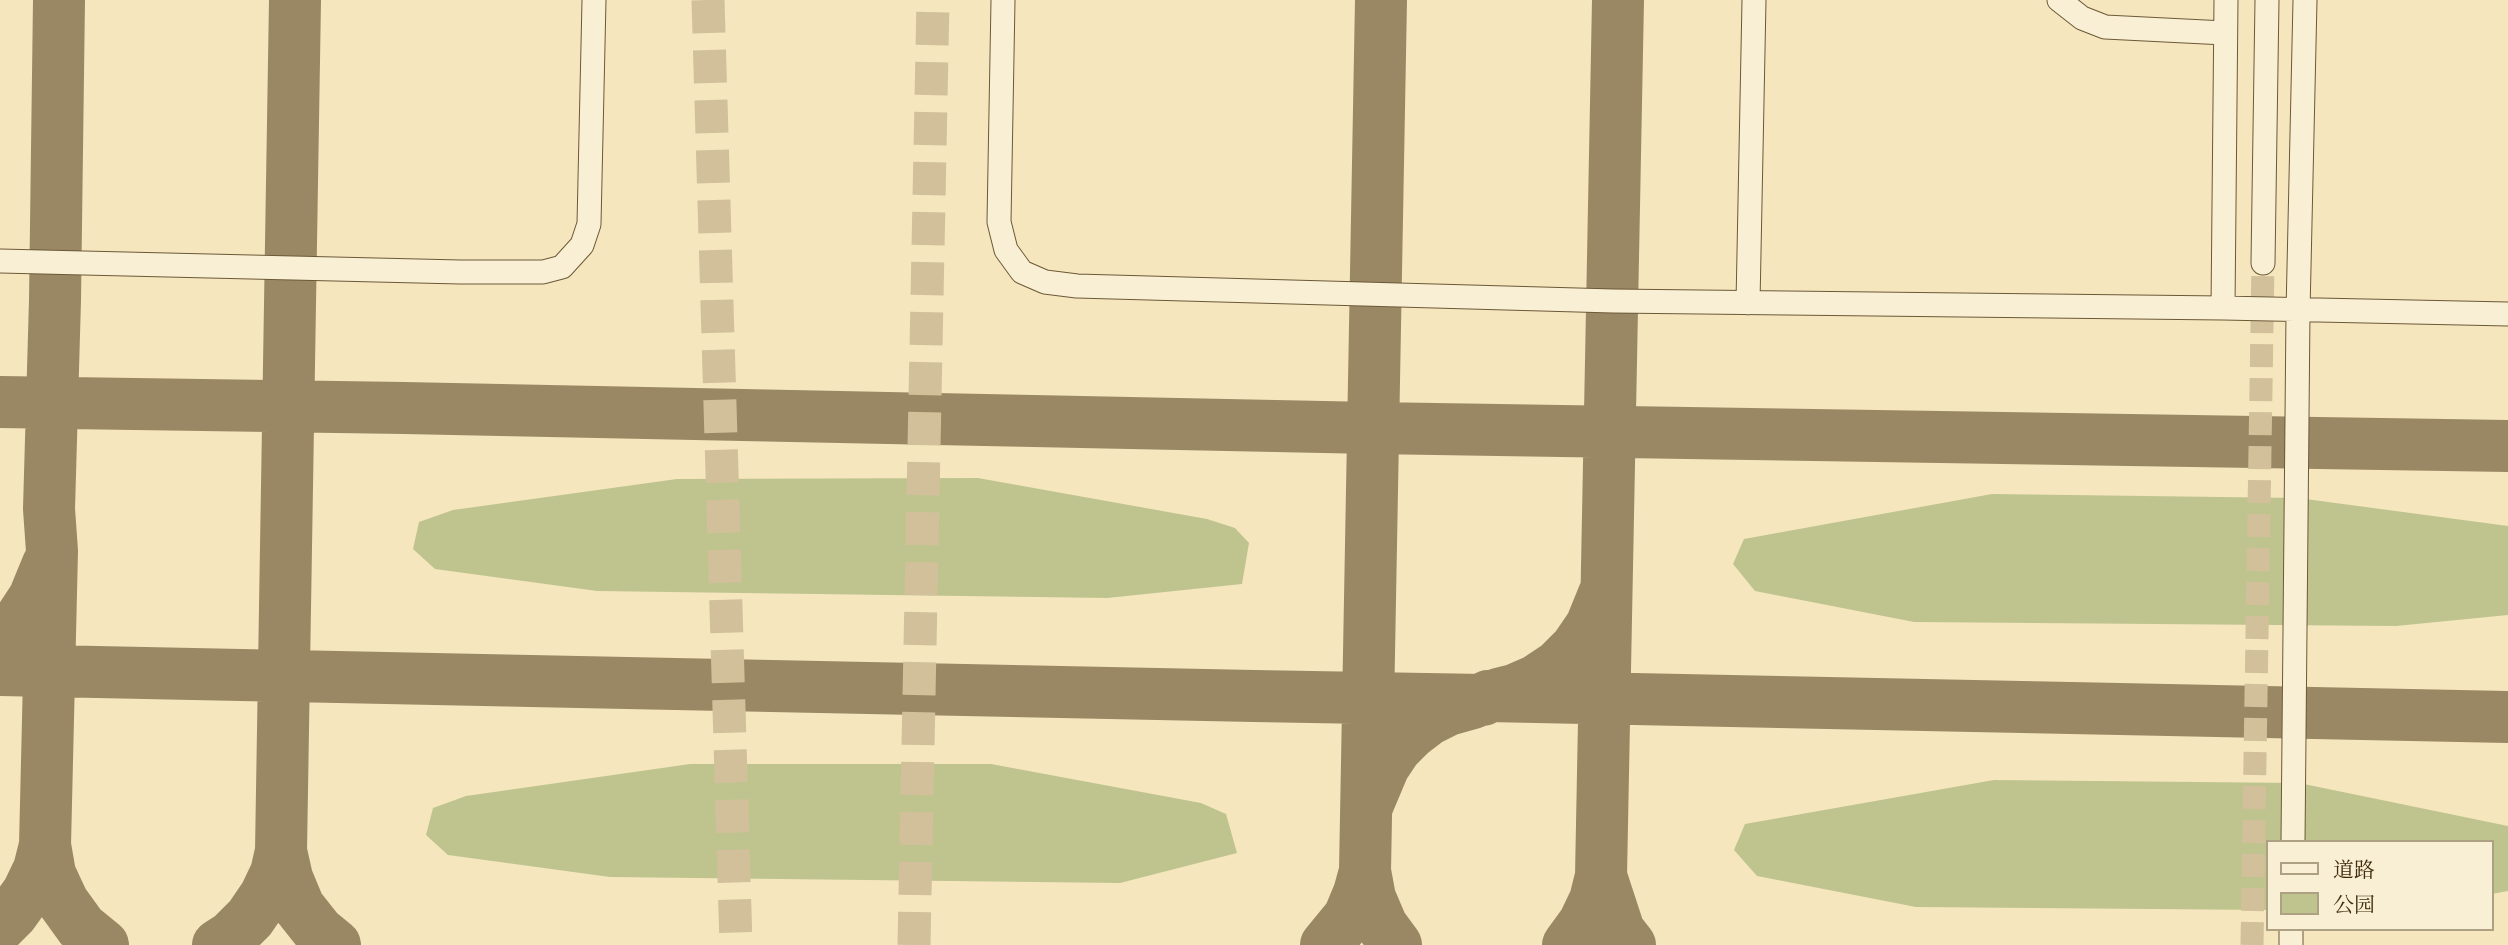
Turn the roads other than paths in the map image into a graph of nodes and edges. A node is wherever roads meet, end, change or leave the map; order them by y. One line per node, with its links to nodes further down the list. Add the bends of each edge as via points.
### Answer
1 (594, 0): 9 (lane, via 589,224 582,245 562,267 543,272 460,272)
2 (1003, 0): 11 (lane, via 999,222 1006,250 1022,272 1045,282 1376,296)
3 (1754, 0): 11 (lane)
4 (2059, 0): 8 (lane, via 2082,18 2105,27)
5 (2226, 0): 8 (lane)
6 (2267, 0): 10 (lane)
7 (2305, 0): 13 (lane)
8 (2225, 33): 12 (lane)
9 (0, 261)
10 (2263, 263)
11 (1748, 303): 12 (lane)
12 (2223, 308): 13 (lane)
13 (2298, 312): 14 (lane); 15 (lane)
14 (2508, 314)
15 (2293, 840)

